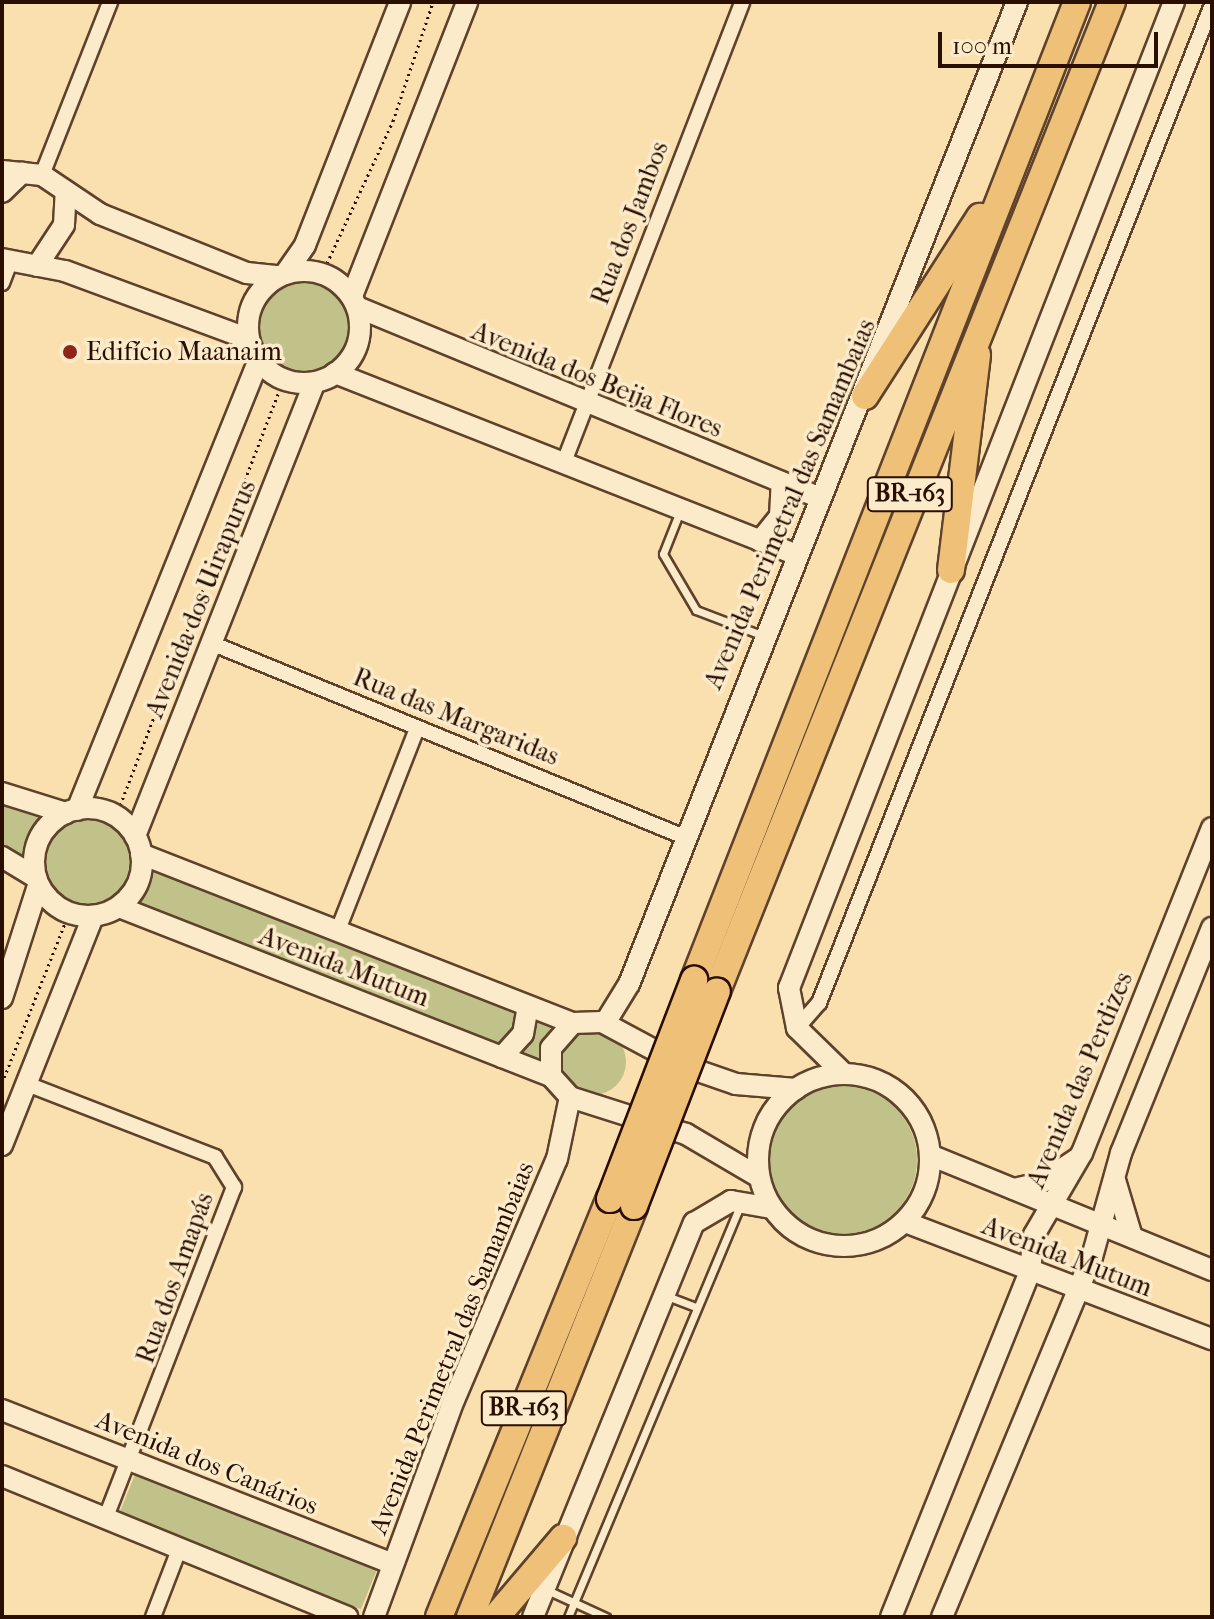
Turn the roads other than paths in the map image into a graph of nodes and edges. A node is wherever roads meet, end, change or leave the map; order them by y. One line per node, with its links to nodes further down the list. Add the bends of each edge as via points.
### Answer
1 (110, 2): 11 (street)
2 (400, 2): 16 (street, via 305,245)
3 (467, 2): 17 (street)
4 (742, 2): 24 (street, Rua dos Jambos)
5 (1077, 2): 10 (highway, BR-163)
6 (1112, 2): 18 (highway, BR-163)
7 (1174, 2): 31 (street)
8 (1013, 3): 23 (street, Avenida Perimetral das Samambaias)
9 (1212, 5): 51 (street, via 819,1003)
10 (1010, 170): 23 (highway); 46 (highway, BR-163)
11 (22, 173): 12 (street); 13 (street)
12 (2, 192)
13 (66, 192): 14 (street, via 64,225); 16 (street, via 100,214 247,273)
14 (37, 266): 15 (street); 19 (street)
15 (4, 269)
16 (282, 275): 17 (street, via 322,274); 19 (street, via 253,303)
17 (354, 302): 21 (street, via 360,337); 24 (street, Avenida dos Beija Flores)
18 (984, 307): 31 (highway); 46 (highway, BR-163)
19 (249, 339): 20 (street)
20 (259, 360): 22 (street, via 284,379); 36 (street, Avenida dos Uirapurus)
21 (335, 373): 22 (street); 25 (street)
22 (315, 382): 33 (street, Avenida dos Uirapurus)
23 (865, 396): 27 (street, Avenida Perimetral das Samambaias)
24 (584, 406): 25 (street, Rua dos Jambos); 26 (street, Avenida dos Beija Flores)
25 (564, 462): 28 (street)
26 (782, 483): 27 (street, Avenida dos Beija Flores); 29 (street, via 780,516)
27 (819, 497): 30 (street, Avenida Perimetral das Samambaias)
28 (681, 509): 29 (street); 32 (lane, via 663,554 696,610)
29 (760, 541): 30 (street)
30 (796, 555): 32 (street, Avenida Perimetral das Samambaias)
31 (951, 570): 51 (street, via 800,952 787,995)
32 (761, 635): 38 (street, Avenida Perimetral das Samambaias)
33 (211, 643): 34 (street, Rua das Margaridas); 39 (street, Avenida dos Uirapurus)
34 (417, 728): 38 (street, Rua das Margaridas); 45 (street)
35 (2, 793): 36 (street)
36 (71, 811): 39 (street, via 116,816); 41 (street, via 35,846)
37 (1212, 828): 59 (street, Avenida das Perdizes)
38 (682, 836): 50 (street, Avenida Perimetral das Samambaias, via 625,993)
39 (138, 845): 42 (street, via 138,883); 45 (street, Avenida Mutum)
40 (2, 857): 41 (street)
41 (37, 882): 43 (street, via 69,913); 47 (street)
42 (119, 907): 43 (street); 52 (street, Avenida Mutum)
43 (93, 916): 55 (street)
44 (1212, 928): 61 (street)
45 (338, 930): 48 (street, Avenida Mutum)
46 (705, 985): 65 (highway, BR-163, bridge)
47 (2, 998)
48 (528, 1006): 49 (street, Avenida Mutum); 52 (street, via 523,1034)
49 (573, 1023): 50 (street); 54 (street, via 551,1048)
50 (605, 1023): 56 (street, via 684,1066 736,1084)
51 (797, 1028): 53 (street)
52 (502, 1057): 54 (street, Avenida Mutum)
53 (844, 1074): 56 (street); 60 (street, via 877,1081 905,1100 924,1127)
54 (551, 1076): 57 (street)
55 (27, 1084): 58 (street); 78 (street, Rua dos Amapás, via 215,1157 229,1170 229,1208)
56 (796, 1089): 62 (street, via 764,1128)
57 (570, 1097): 62 (street, via 686,1134); 83 (street, Avenida Perimetral das Samambaias, via 557,1159)
58 (2, 1145)
59 (1082, 1153): 63 (street, via 1041,1183); 66 (street, Avenida das Perdizes)
60 (930, 1155): 63 (street, Avenida Mutum); 68 (street, via 924,1193)
61 (1115, 1173): 69 (street); 70 (street)
62 (759, 1177): 67 (street)
63 (1014, 1189): 66 (street, Avenida Mutum)
64 (742, 1202): 67 (street); 74 (street, via 717,1205 694,1223); 75 (lane)
65 (622, 1203): 89 (highway, BR-163); 90 (highway, BR-163)
66 (1056, 1206): 69 (street, Avenida Mutum); 72 (street, Avenida das Perdizes, via 1034,1235)
67 (772, 1208): 68 (street, via 796,1232 828,1245 878,1240)
68 (905, 1222): 72 (street, Avenida Mutum)
69 (1099, 1222): 70 (street, Avenida Mutum); 73 (street, via 1092,1257)
70 (1132, 1237): 71 (street, Avenida Mutum)
71 (1212, 1270)
72 (1030, 1271): 73 (street, Avenida Mutum); 95 (street, Avenida das Perdizes)
73 (1074, 1289): 76 (street, Avenida Mutum); 96 (street)
74 (663, 1295): 75 (lane); 81 (street)
75 (695, 1307): 85 (lane)
76 (1212, 1339)
77 (2, 1410): 78 (street, Avenida dos Canários)
78 (131, 1460): 80 (street, Rua dos Amapás); 83 (street, Avenida dos Canários)
79 (2, 1476): 80 (street)
80 (106, 1517): 82 (street)
81 (563, 1538): 84 (street); 91 (highway)
82 (180, 1547): 86 (street); 87 (street)
83 (392, 1564): 88 (street, Avenida Perimetral das Samambaias)
84 (545, 1589): 85 (lane); 92 (street)
85 (574, 1601): 93 (lane); 94 (lane)
86 (153, 1617)
87 (347, 1617)
88 (374, 1617)
89 (439, 1617)
90 (470, 1617)
91 (496, 1617)
92 (533, 1617)
93 (568, 1617)
94 (606, 1617)
95 (891, 1617)
96 (942, 1617)

